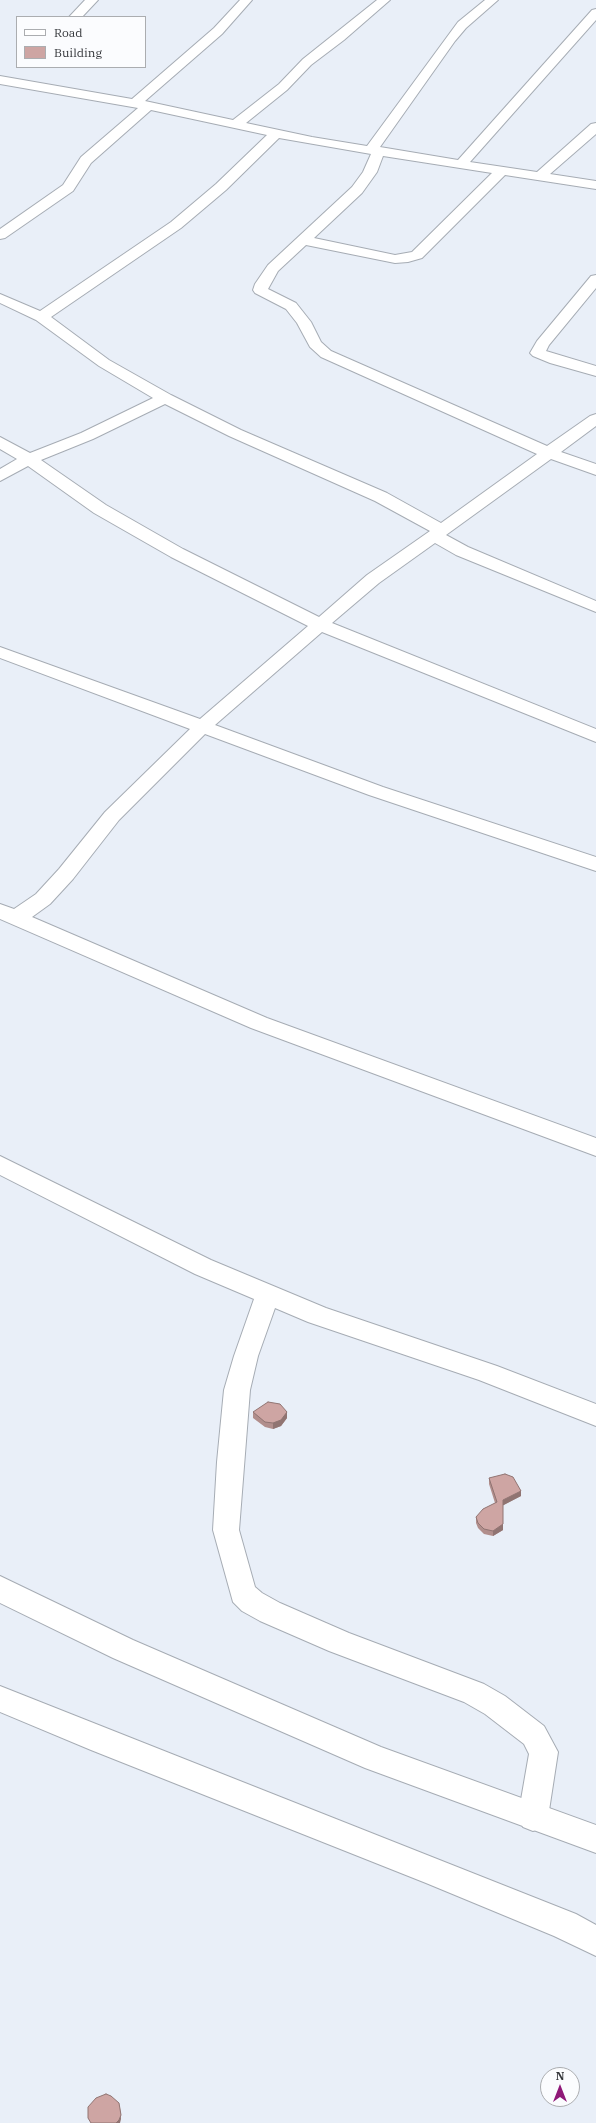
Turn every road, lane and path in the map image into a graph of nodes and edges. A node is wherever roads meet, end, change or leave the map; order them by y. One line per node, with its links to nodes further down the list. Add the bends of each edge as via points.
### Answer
1 (92, 0): 6 (street)
2 (246, 0): 9 (street, via 218,31)
3 (384, 0): 10 (street)
4 (492, 0): 13 (street, via 454,34)
5 (596, 12): 14 (street)
6 (76, 16)
7 (17, 72): 8 (street)
8 (2, 83): 9 (street, via 120,100)
9 (140, 106): 10 (street); 18 (street, via 86,160 68,188)
10 (235, 125): 12 (street)
11 (596, 128): 16 (street)
12 (276, 134): 13 (street); 22 (street, via 221,187 176,225)
13 (375, 150): 14 (street); 19 (street, via 370,172 357,190)
14 (461, 164): 15 (street)
15 (502, 170): 16 (street); 19 (street, via 417,255 395,259)
16 (540, 176): 17 (street)
17 (596, 185)
18 (0, 235)
19 (304, 240): 27 (street, via 273,268 260,290 291,306 304,322 319,349 356,368)
20 (596, 279): 23 (street, via 542,344 538,353)
21 (0, 298): 22 (street)
22 (41, 317): 24 (street, via 104,363)
23 (596, 371)
24 (165, 398): 28 (street, via 87,436); 31 (street, via 235,433 381,497 432,524)
25 (596, 420): 27 (street)
26 (0, 442): 28 (street)
27 (549, 453): 29 (street); 31 (street)
28 (29, 459): 30 (street); 33 (street, via 106,513 177,553)
29 (596, 470)
30 (0, 476)
31 (437, 533): 32 (street, via 462,551); 33 (street, via 373,578)
32 (596, 607)
33 (320, 625): 35 (street); 36 (street)
34 (0, 652): 35 (street)
35 (203, 726): 37 (street, via 376,792); 38 (street, via 112,816 43,899)
36 (596, 736)
37 (596, 864)
38 (8, 915): 39 (street, via 259,1022)
39 (596, 1147)
40 (0, 1165): 41 (street, via 203,1267)
41 (268, 1294): 42 (street, via 317,1315 488,1373); 45 (street, via 237,1390 230,1462 226,1530 243,1593 252,1602 270,1612 339,1642 474,1693 506,1714 534,1736 544,1752)
42 (596, 1415)
43 (0, 1588): 45 (street, via 19,1600 123,1649 375,1758)
44 (0, 1699): 47 (street, via 432,1870 565,1925)
45 (534, 1817): 46 (street)
46 (596, 1839)
47 (596, 1941)

